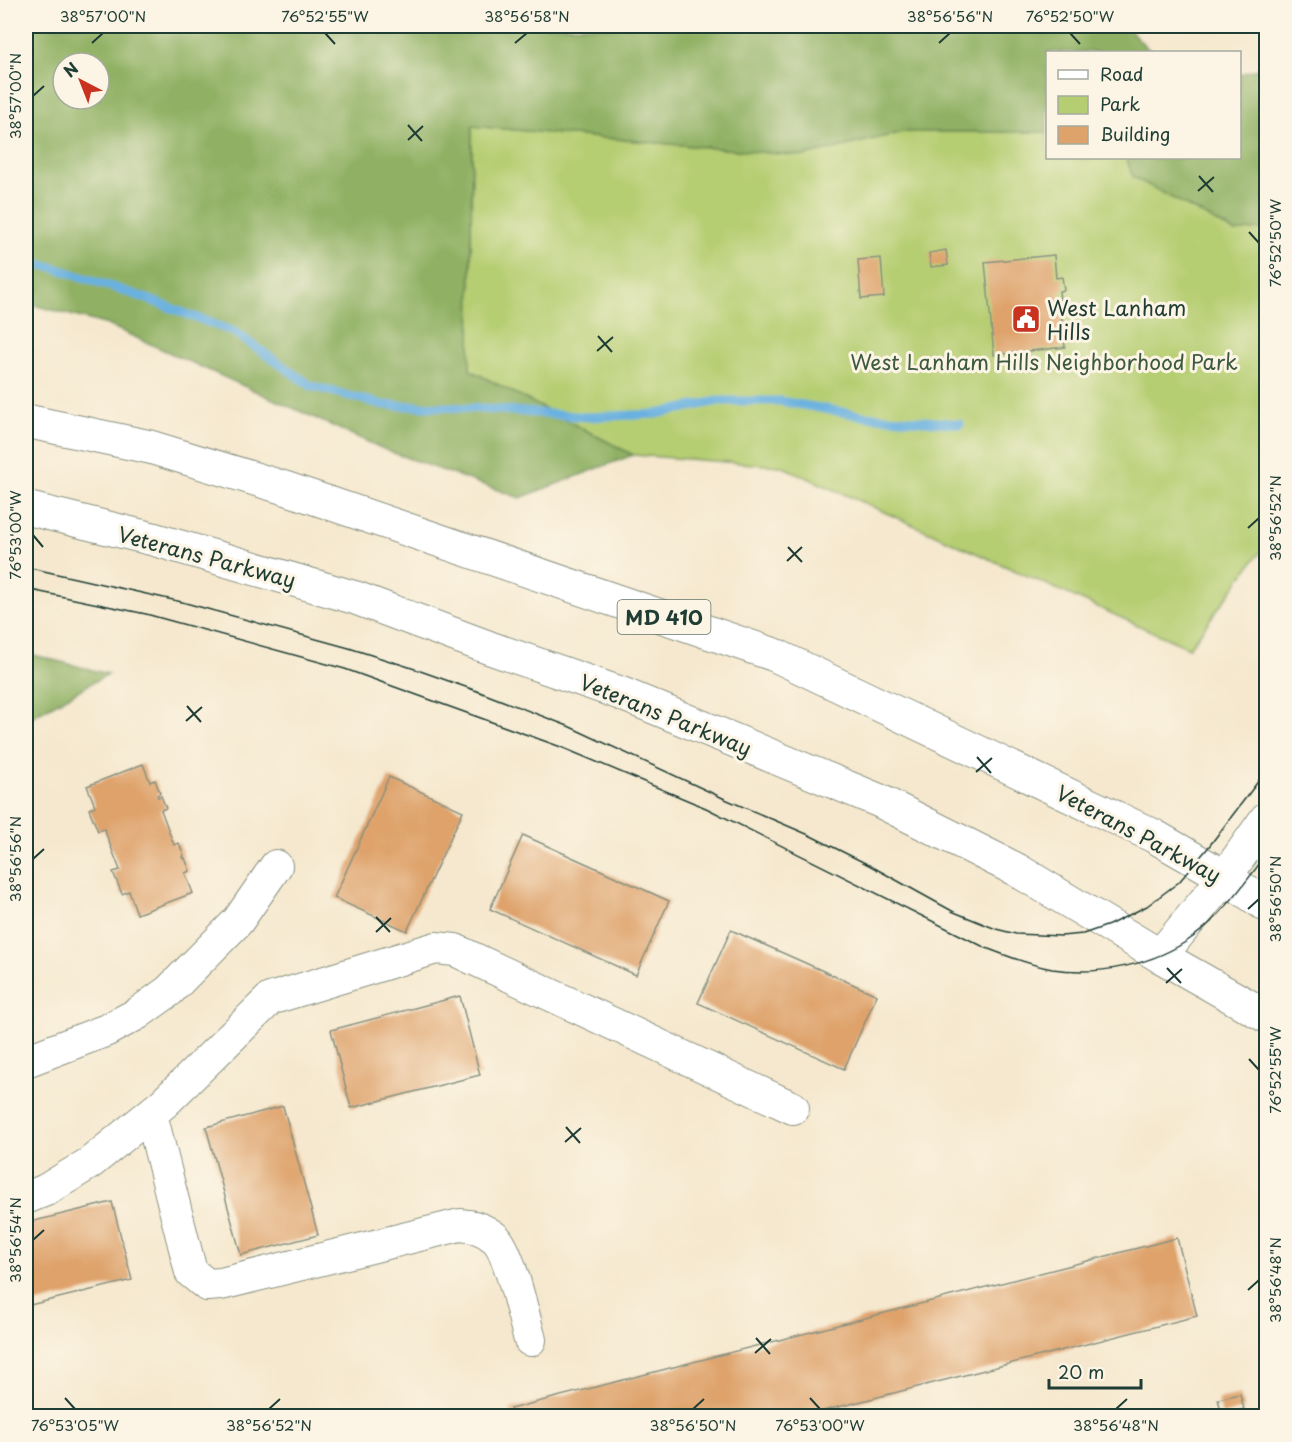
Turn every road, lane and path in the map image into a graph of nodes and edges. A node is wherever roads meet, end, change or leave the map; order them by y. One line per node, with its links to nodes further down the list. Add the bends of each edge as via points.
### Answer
1 (26, 421): 5 (main road, Veterans Parkway / MD 410, via 150,447 288,489 775,655 1154,836)
2 (26, 508): 7 (main road, Veterans Parkway, via 153,539 356,598 620,693 880,801 1017,870)
3 (1266, 819): 5 (main road)
4 (276, 866): 9 (street, via 238,921 169,991 107,1030)
5 (1225, 877): 6 (main road, Veterans Parkway / MD 410); 7 (main road)
6 (1266, 904)
7 (1160, 956): 8 (main road, Veterans Parkway)
8 (1266, 1016)
9 (26, 1061)
10 (793, 1108): 11 (street, via 455,950 436,948 270,999)
11 (151, 1114): 12 (street, via 90,1163); 13 (street, via 190,1272 207,1285 460,1226 476,1226 496,1239 507,1258)
12 (26, 1198)
13 (531, 1340)

